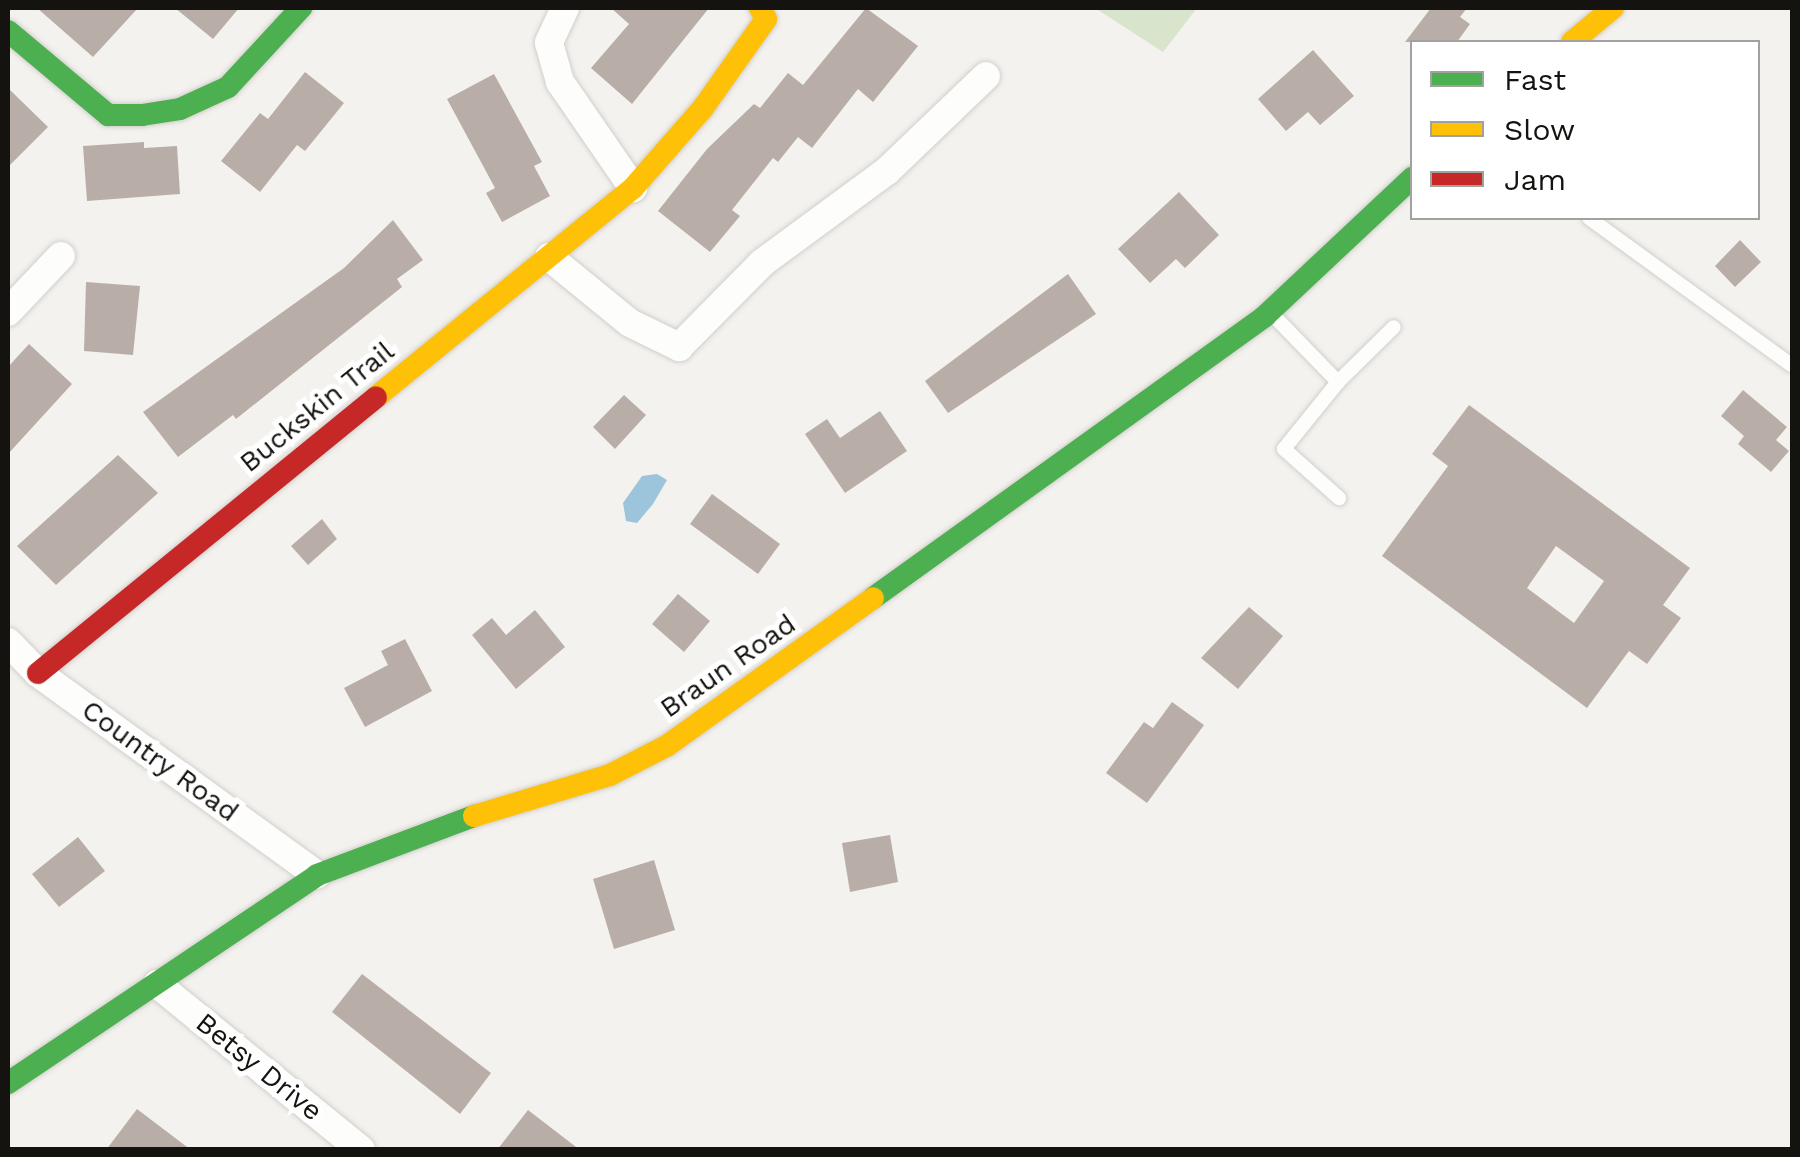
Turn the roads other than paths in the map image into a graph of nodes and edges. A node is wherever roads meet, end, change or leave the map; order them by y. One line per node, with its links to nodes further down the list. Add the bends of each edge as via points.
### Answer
1 (301, 8): 5 (street, via 228,87 180,109 142,116 108,114)
2 (565, 8): 9 (street, via 549,43 560,82)
3 (760, 8): 9 (street, Buckskin Trail, via 766,18 704,108)
4 (1614, 8): 6 (street)
5 (8, 30)
6 (1574, 40)
7 (986, 76): 12 (street, via 888,171 762,263 678,348 630,322)
8 (1410, 180): 13 (street, Braun Road)
9 (634, 188): 12 (street, Buckskin Trail)
10 (1593, 220): 16 (lane)
11 (61, 256): 14 (street)
12 (549, 256): 20 (street, Buckskin Trail)
13 (1270, 311): 17 (lane); 21 (street, Braun Road, via 668,745 610,775 525,798)
14 (8, 312)
15 (1394, 327): 17 (lane)
16 (1791, 366)
17 (1338, 382): 18 (lane, via 1284,450)
18 (1339, 498)
19 (8, 642): 20 (street, Country Road)
20 (38, 673): 21 (street, Country Road)
21 (317, 876): 22 (street, Braun Road)
22 (158, 984): 23 (street, Braun Road); 24 (street, Betsy Drive)
23 (8, 1083)
24 (360, 1150)

